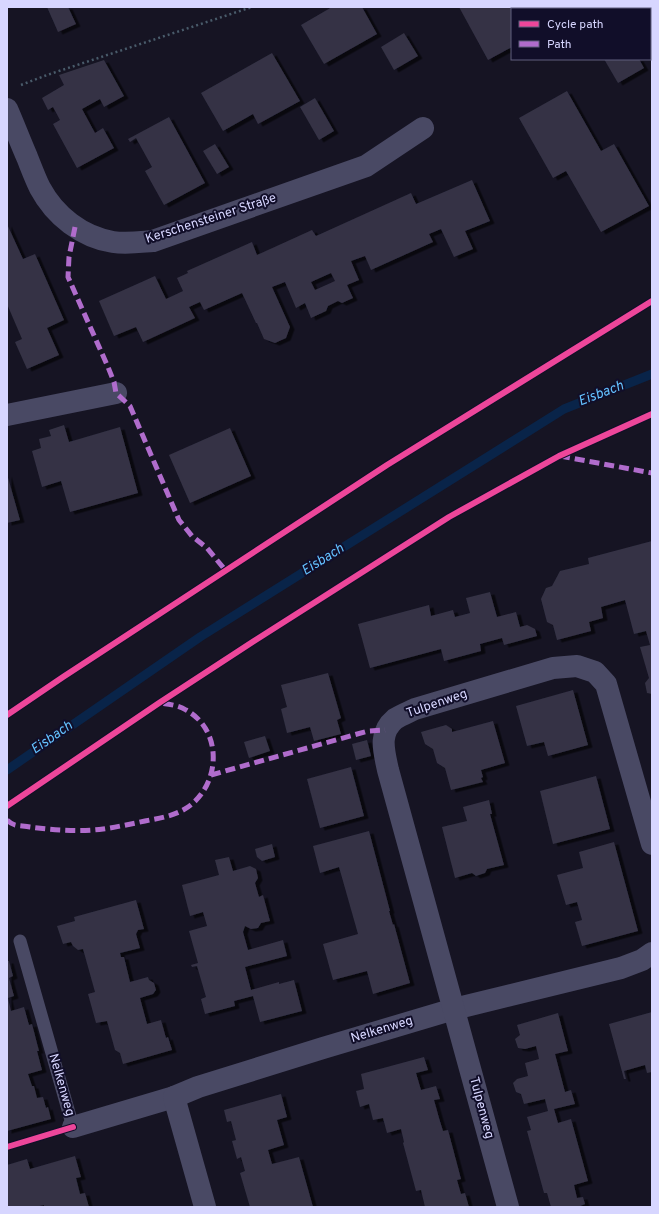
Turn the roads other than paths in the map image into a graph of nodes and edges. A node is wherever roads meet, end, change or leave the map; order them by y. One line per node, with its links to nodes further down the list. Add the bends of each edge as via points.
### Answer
1 (7, 109): 2 (street, Kerschensteiner Straße, via 40,188 62,217 77,229 94,237 113,242 133,243 153,241 366,166)
2 (423, 128)
3 (116, 393): 4 (street)
4 (7, 415)
5 (652, 844): 8 (street, Tulpenweg, via 606,684 595,672 577,666 553,668 415,708 395,719 385,730 383,747)
6 (20, 941): 10 (lane, Nelkenweg)
7 (652, 953): 8 (street, via 621,968)
8 (454, 1009): 9 (street, Nelkenweg, via 198,1087); 12 (street, Tulpenweg)
9 (174, 1097): 10 (street, Nelkenweg); 11 (street)
10 (73, 1127)
11 (205, 1207)
12 (508, 1207)

